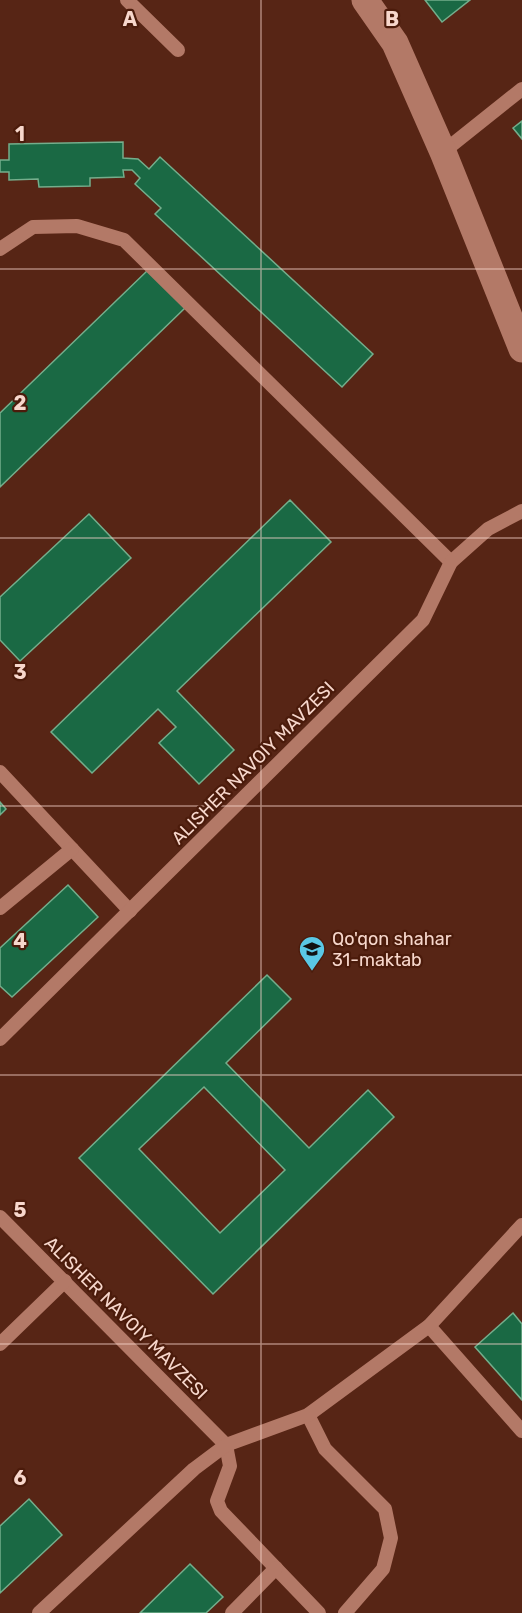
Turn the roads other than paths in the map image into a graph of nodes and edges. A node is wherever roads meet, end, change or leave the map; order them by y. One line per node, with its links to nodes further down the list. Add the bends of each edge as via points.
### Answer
1 (127, 0): 3 (lane)
2 (365, 0): 5 (street, via 396,43)
3 (178, 50)
4 (522, 89): 5 (lane)
5 (443, 152): 7 (street)
6 (0, 249): 9 (lane, via 33,227 77,226 124,240)
7 (522, 349)
8 (522, 511): 9 (lane, ALISHER NAVOIY MAVZESI, via 488,529)
9 (451, 562): 13 (lane, ALISHER NAVOIY MAVZESI, via 423,620)
10 (0, 772): 11 (lane)
11 (72, 849): 12 (lane); 13 (lane)
12 (0, 908)
13 (130, 911): 14 (lane, ALISHER NAVOIY MAVZESI)
14 (0, 1040)
15 (0, 1217): 17 (lane, ALISHER NAVOIY MAVZESI)
16 (522, 1225): 18 (lane)
17 (65, 1281): 19 (lane); 22 (lane, ALISHER NAVOIY MAVZESI)
18 (429, 1326): 20 (lane); 21 (lane)
19 (0, 1344)
20 (308, 1415): 22 (lane); 27 (lane, via 325,1449 385,1509 392,1538 383,1569)
21 (522, 1431)
22 (226, 1444): 23 (lane, via 230,1466 217,1501 221,1511); 24 (lane)
23 (276, 1568): 25 (lane); 26 (lane)
24 (39, 1613)
25 (232, 1613)
26 (319, 1613)
27 (345, 1613)

